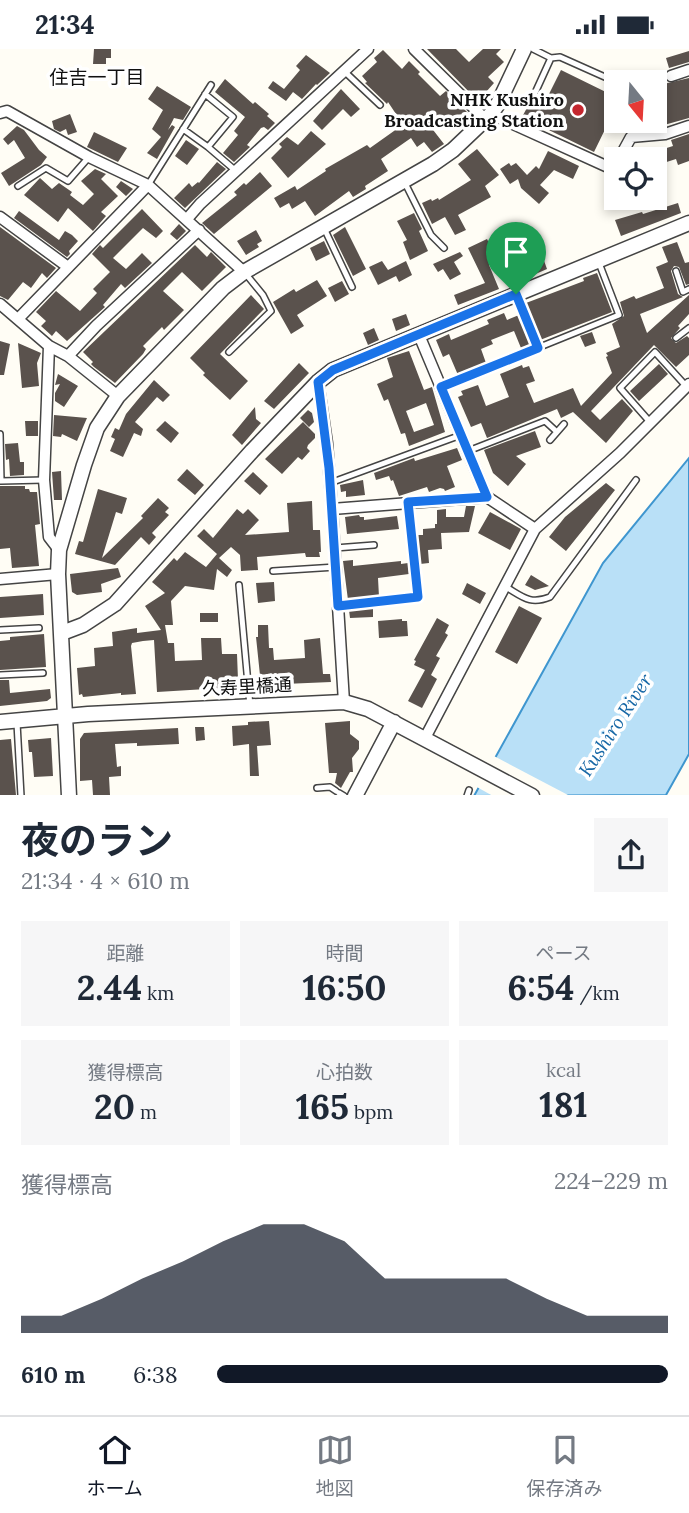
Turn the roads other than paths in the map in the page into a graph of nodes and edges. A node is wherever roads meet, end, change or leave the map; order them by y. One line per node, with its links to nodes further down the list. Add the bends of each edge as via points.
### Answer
1 (368, 49): 7 (street)
2 (414, 49): 15 (street)
3 (524, 49): 15 (street)
4 (533, 49): 5 (lane)
5 (551, 58): 9 (lane, via 560,57); 11 (lane)
6 (689, 70): 8 (street)
7 (344, 71): 13 (lane); 22 (street)
8 (671, 76)
9 (604, 77)
10 (211, 85): 12 (lane)
11 (534, 93)
12 (205, 94): 17 (lane); 18 (lane, via 233,117)
13 (380, 105)
14 (0, 113): 20 (street, via 7,111)
15 (488, 116): 21 (street); 23 (street, via 453,150)
16 (689, 126): 19 (street, via 631,138)
17 (183, 129): 18 (lane); 24 (lane)
18 (208, 147): 22 (lane)
19 (626, 147)
20 (89, 157): 24 (street); 25 (lane, via 68,181 46,168)
21 (604, 165)
22 (236, 171): 27 (street)
23 (404, 180): 29 (street); 31 (lane, via 431,235)
24 (148, 185): 27 (street); 33 (street)
25 (18, 186)
26 (0, 217): 33 (street)
27 (187, 219): 30 (street)
28 (689, 223): 32 (street)
29 (323, 226): 35 (street); 36 (lane)
30 (200, 230): 35 (street); 47 (street)
31 (444, 248)
32 (598, 260): 38 (street); 45 (lane, via 619,315)
33 (68, 267): 40 (street)
34 (676, 271): 37 (lane, via 683,292)
35 (244, 272): 46 (lane, via 271,311); 51 (street)
36 (352, 287)
37 (689, 289)
38 (516, 294): 42 (street); 45 (lane)
39 (0, 304): 40 (street)
40 (18, 319): 44 (street)
41 (689, 328): 43 (lane)
42 (419, 335): 48 (street, via 333,370); 50 (street)
43 (676, 338)
44 (49, 346): 47 (street); 59 (street)
45 (538, 348): 50 (lane)
46 (229, 352)
47 (68, 356): 51 (street)
48 (318, 382): 61 (street); 78 (street, via 115,604)
49 (688, 385): 52 (street); 52 (lane, via 655,352 620,388)
50 (441, 387): 56 (street)
51 (118, 396): 68 (street, via 97,428)
52 (649, 422): 65 (street)
53 (564, 424): 54 (lane)
54 (557, 432): 57 (lane); 58 (lane, via 545,421)
55 (0, 434): 59 (lane, via 1,481)
56 (461, 435): 58 (street); 61 (lane)
57 (550, 440)
58 (468, 451): 62 (street)
59 (44, 480): 68 (street, via 49,537)
60 (636, 480): 74 (lane, via 550,597 528,600)
61 (330, 483): 64 (street)
62 (487, 497): 63 (street); 65 (street)
63 (408, 502): 64 (street); 75 (lane, via 418,597)
64 (332, 509): 67 (street)
65 (536, 529): 74 (street)
66 (374, 545): 67 (lane)
67 (335, 548): 69 (street)
68 (59, 550): 71 (street)
69 (336, 567): 70 (lane); 75 (street)
70 (273, 571)
71 (58, 574): 72 (street); 78 (street)
72 (0, 579)
73 (239, 585): 82 (lane)
74 (506, 587): 87 (street)
75 (338, 606): 81 (street)
76 (38, 628): 77 (lane)
77 (0, 629)
78 (62, 633): 83 (street)
79 (43, 673): 80 (lane)
80 (0, 675)
81 (344, 702): 82 (street, 久寿里橋通); 86 (street, 久寿里橋通)
82 (250, 706): 83 (street, 久寿里橋通)
83 (65, 716): 84 (street, 久寿里橋通); 91 (street)
84 (17, 720): 85 (street, 久寿里橋通); 90 (lane)
85 (0, 722)
86 (394, 722): 87 (street, 久寿里橋通); 92 (street)
87 (425, 738): 93 (street, 久寿里橋通)
88 (317, 788): 89 (lane, via 330,787)
89 (340, 793)
90 (21, 795)
91 (69, 795)
92 (356, 795)
93 (530, 795)

